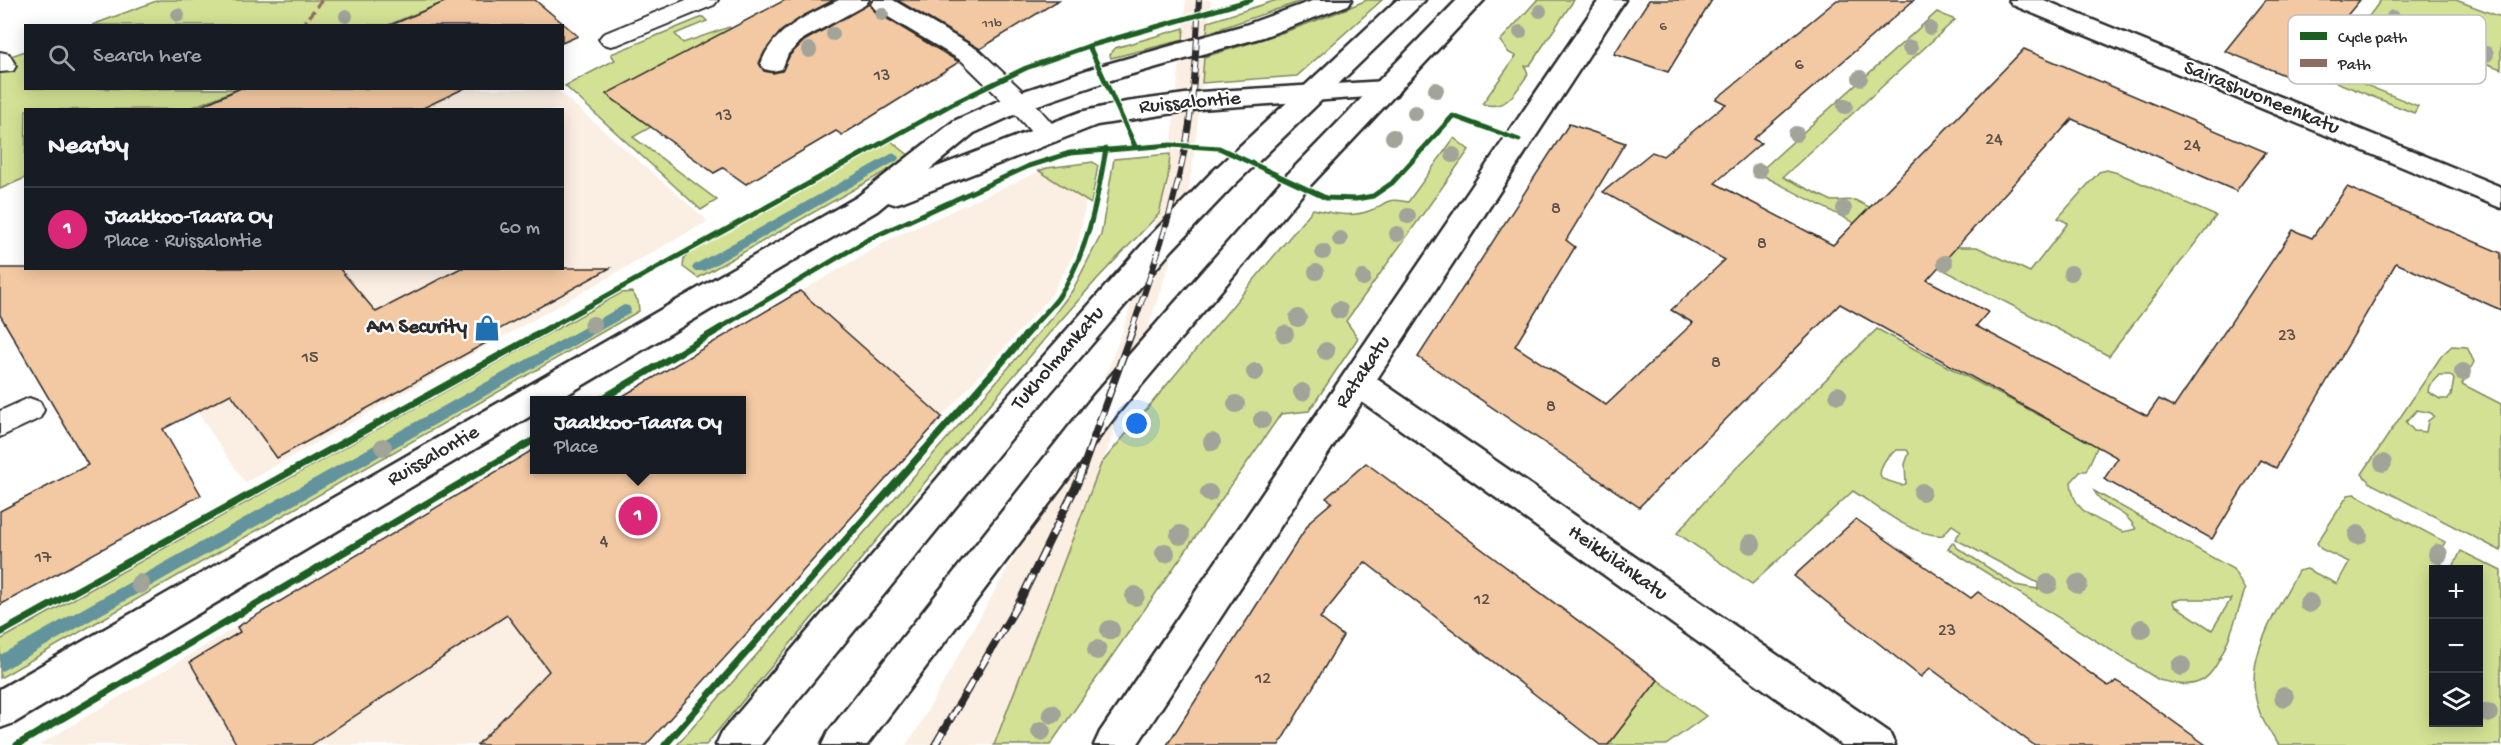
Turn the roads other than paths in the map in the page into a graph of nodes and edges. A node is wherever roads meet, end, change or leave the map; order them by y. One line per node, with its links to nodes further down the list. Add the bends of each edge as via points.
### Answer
1 (706, 0): 9 (lane)
2 (857, 0): 10 (lane, via 790,39 778,51)
3 (1339, 0): 13 (street, Ruissalontie, via 1254,31)
4 (1412, 0): 12 (street, Tukholmankatu)
5 (1471, 0): 11 (street)
6 (1612, 0): 17 (street, Ratakatu)
7 (2022, 0): 15 (street, Sairashuoneenkatu)
8 (881, 1): 13 (lane, via 971,56)
9 (611, 39)
10 (773, 64)
11 (1386, 89): 12 (street, Ruissalontie); 24 (street, via 1295,184 1105,405)
12 (1314, 94): 14 (street, Ruissalontie, via 1150,106 1090,118); 23 (street, Tukholmankatu, via 1162,242 1062,353)
13 (1019, 102): 14 (lane); 16 (street, Ruissalontie, via 964,127)
14 (1048, 135): 16 (street, Ruissalontie)
15 (2501, 198)
16 (867, 204): 18 (street, Ruissalontie)
17 (1358, 383): 25 (street, Ratakatu); 26 (street, Heikkilänkatu)
18 (538, 396)
19 (530, 401): 22 (street, Ruissalontie)
20 (29, 410): 21 (lane)
21 (0, 425)
22 (0, 710)
23 (736, 745)
24 (842, 745)
25 (1114, 745)
26 (1875, 745)

